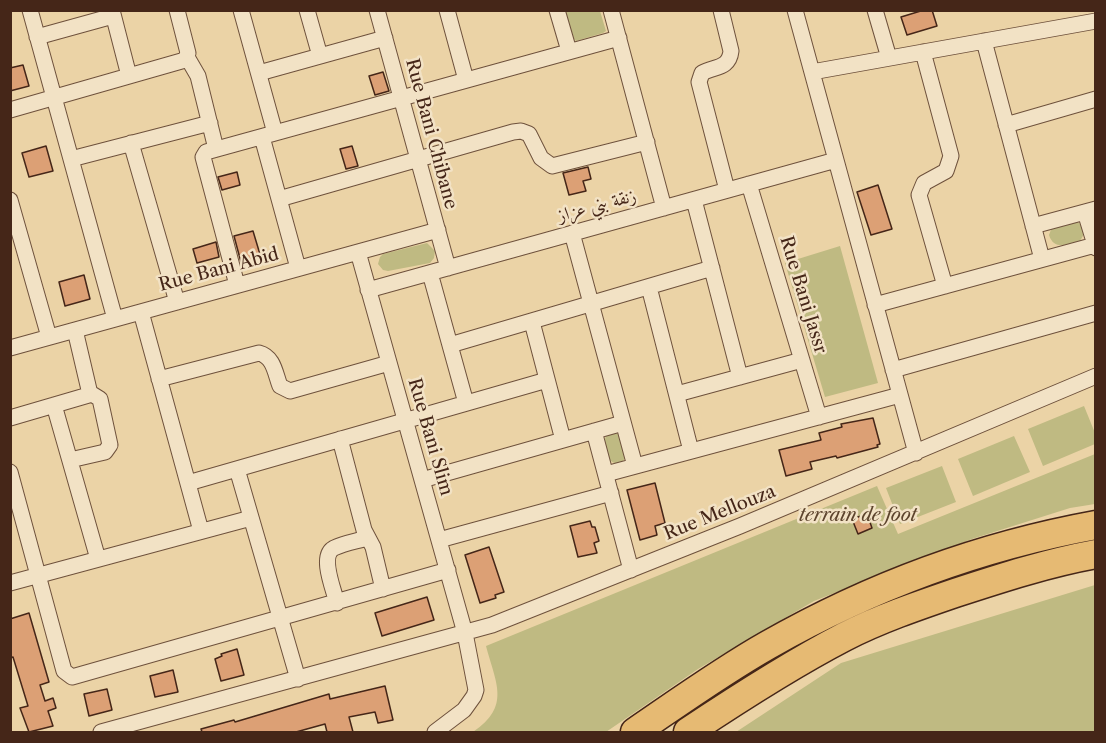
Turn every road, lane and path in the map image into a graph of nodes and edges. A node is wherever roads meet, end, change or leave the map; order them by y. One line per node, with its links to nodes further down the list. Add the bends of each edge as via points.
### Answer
1 (30, 10): 15 (street)
2 (177, 10): 22 (street)
3 (241, 10): 25 (street)
4 (307, 10): 21 (street)
5 (377, 10): 16 (street, Rue Bani Chibane)
6 (447, 10): 27 (street)
7 (557, 10): 19 (street)
8 (611, 10): 17 (street)
9 (721, 10): 42 (street, via 731,57 724,66 702,73 699,82)
10 (795, 10): 24 (street)
11 (875, 10): 23 (street)
12 (113, 14): 15 (street); 26 (street)
13 (1069, 18): 14 (street); 18 (street)
14 (1095, 21)
15 (37, 37): 28 (street)
16 (385, 38): 21 (street); 29 (street, Rue Bani Chibane)
17 (619, 38): 19 (street); 35 (street)
18 (984, 41): 20 (street); 33 (street)
19 (569, 51): 27 (street)
20 (923, 52): 23 (street); 60 (street, via 951,156 946,171 924,183 919,195)
21 (320, 56): 25 (street)
22 (187, 57): 26 (street, via 182,62); 32 (street, via 195,69)
23 (889, 58): 24 (street)
24 (812, 72): 40 (street)
25 (259, 73): 34 (street)
26 (129, 76): 28 (street)
27 (466, 80): 29 (street)
28 (54, 98): 31 (street); 38 (street)
29 (401, 98): 34 (street); 39 (street, Rue Bani Chibane)
30 (1095, 99): 33 (street)
31 (10, 110)
32 (210, 123): 36 (street); 37 (street)
33 (1006, 124): 48 (street)
34 (269, 135): 37 (street); 43 (street)
35 (647, 142): 39 (street, via 552,166 541,159 529,134 517,131); 46 (street)
36 (131, 143): 38 (street); 62 (street)
37 (216, 149): 58 (street, via 203,157)
38 (71, 159): 67 (street)
39 (418, 159): 43 (street); 49 (street, Rue Bani Chibane)
40 (836, 160): 41 (street, زنقة بني عزاز); 64 (street)
41 (749, 184): 42 (street, زنقة بني عزاز); 73 (street, Rue Bani Jassr)
42 (728, 190): 45 (street, زنقة بني عزاز)
43 (279, 199): 54 (street)
44 (10, 200): 70 (street)
45 (694, 200): 46 (street, زنقة بني عزاز); 56 (street)
46 (664, 208): 50 (street, زنقة بني عزاز)
47 (1090, 210): 48 (street); 51 (street)
48 (1033, 226): 53 (street)
49 (438, 230): 52 (street, Rue Bani Abid); 55 (street, Rue Bani Chibane)
50 (572, 233): 55 (street, زنقة بني عزاز); 63 (street)
51 (1095, 247): 53 (street)
52 (358, 252): 54 (street, Rue Bani Abid); 61 (street, Rue Bani Slim)
53 (1042, 259): 60 (street)
54 (298, 268): 58 (street, Rue Bani Abid)
55 (448, 268): 57 (street, زنقة بني عزاز)
56 (712, 268): 59 (street); 77 (street)
57 (430, 273): 61 (street, زنقة بني عزاز); 71 (street)
58 (237, 285): 62 (street, Rue Bani Abid)
59 (649, 286): 63 (street); 81 (street)
60 (945, 286): 64 (street)
61 (368, 290): 74 (street, Rue Bani Slim)
62 (177, 302): 65 (street, Rue Bani Abid)
63 (591, 304): 68 (street); 88 (street)
64 (875, 305): 75 (street)
65 (141, 312): 67 (street, Rue Bani Abid); 78 (street)
66 (1095, 313): 75 (street)
67 (115, 319): 69 (street, Rue Bani Abid)
68 (532, 322): 71 (street); 79 (street)
69 (75, 330): 70 (street, Rue Bani Abid); 80 (street)
70 (49, 337): 72 (street, Rue Bani Abid)
71 (450, 345): 83 (street)
72 (10, 348)
73 (802, 360): 77 (street); 85 (street, Rue Bani Jassr)
74 (389, 363): 78 (street, via 290,391 280,386 268,356 259,354); 87 (street, Rue Bani Slim)
75 (893, 370): 82 (street)
76 (1095, 376): 93 (street, Rue Mellouza)
77 (740, 377): 81 (street)
78 (159, 379): 100 (street)
79 (547, 380): 83 (street); 91 (street)
80 (90, 394): 84 (street); 94 (street, via 100,399 111,445 105,452)
81 (677, 394): 92 (street)
82 (900, 394): 85 (street); 93 (street)
83 (466, 403): 87 (street)
84 (54, 405): 86 (street); 94 (street)
85 (819, 417): 92 (street)
86 (10, 418)
87 (405, 420): 90 (street); 99 (street, Rue Bani Slim)
88 (623, 423): 89 (street); 95 (street)
89 (594, 431): 91 (street); 98 (street)
90 (340, 439): 96 (street); 105 (street)
91 (563, 440): 99 (street)
92 (691, 451): 95 (street)
93 (916, 453): 110 (street, Rue Mellouza)
94 (70, 460): 108 (street)
95 (635, 466): 98 (street)
96 (237, 469): 100 (street); 102 (street)
97 (10, 472): 111 (street)
98 (606, 474): 101 (street)
99 (422, 480): 106 (street, Rue Bani Slim)
100 (188, 483): 104 (street)
101 (611, 493): 106 (street); 110 (street)
102 (251, 518): 104 (street); 115 (street)
103 (1095, 525): 121 (highway, via 989,549 869,594 769,644)
104 (201, 531): 108 (street)
105 (367, 538): 113 (street); 114 (street, via 334,548 329,554 327,565)
106 (439, 540): 109 (street, Rue Bani Slim)
107 (1095, 554): 122 (highway, via 1002,578 889,617 794,664)
108 (98, 560): 111 (street)
109 (448, 570): 113 (street); 116 (street, Rue Bani Slim)
110 (631, 570): 116 (street, Rue Mellouza)
111 (38, 576): 112 (street); 115 (street, via 64,671 72,677)
112 (10, 584)
113 (383, 589): 114 (street)
114 (337, 603): 115 (street)
115 (280, 619): 117 (street)
116 (465, 633): 117 (street, Rue Mellouza); 120 (street, via 476,690 464,710)
117 (298, 679): 118 (street, Rue Mellouza)
118 (152, 726): 119 (street, Rue Mellouza)
119 (101, 732)
120 (435, 732)
121 (635, 732)
122 (688, 732)

